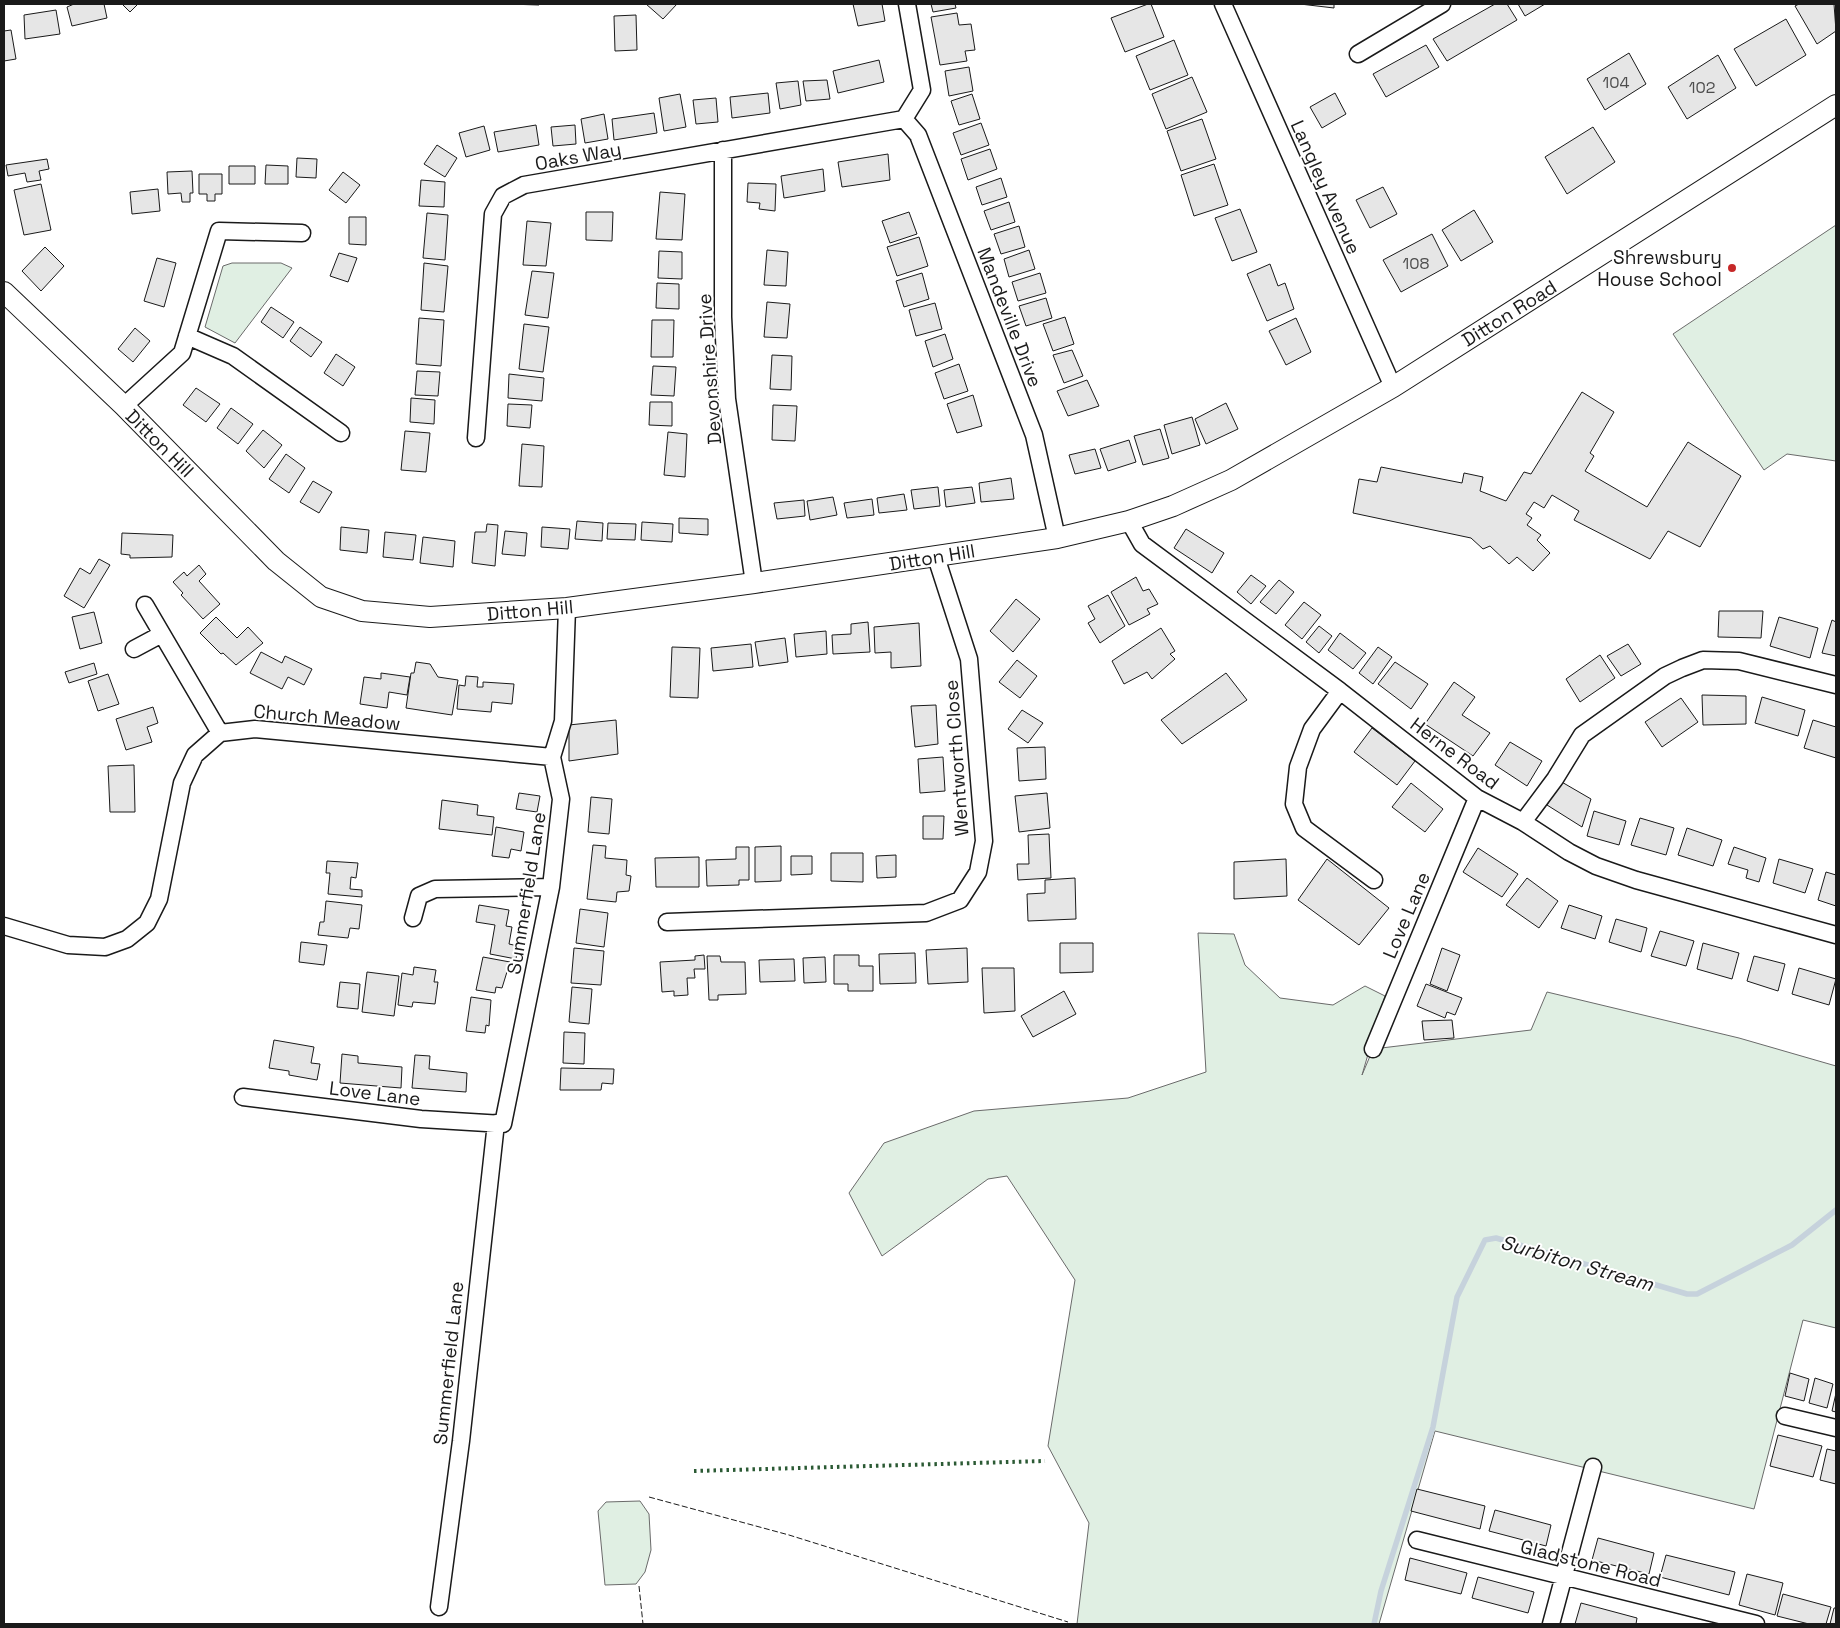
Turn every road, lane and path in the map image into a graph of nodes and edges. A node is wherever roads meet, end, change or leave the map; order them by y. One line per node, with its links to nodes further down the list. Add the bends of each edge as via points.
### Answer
1 (907, 4): 6 (street, via 922,90)
2 (1223, 4): 11 (street, Langley Avenue)
3 (1442, 4): 4 (street)
4 (1358, 54)
5 (1836, 105): 11 (street, Ditton Road)
6 (904, 119): 7 (street, Oaks Way); 17 (street, Mandeville Drive, via 918,135 1034,436)
7 (723, 150): 14 (street, Oaks Way, via 524,185 503,196 493,214); 19 (street, Devonshire Drive, via 723,317 727,399)
8 (302, 233): 10 (street, via 219,231)
9 (4, 292): 12 (street, Ditton Hill)
10 (187, 336): 12 (street, via 182,353); 13 (street, via 233,356)
11 (1393, 387): 15 (street, Ditton Road, via 1231,480)
12 (124, 406): 21 (street, Ditton Hill, via 276,561 321,597 362,611 430,618)
13 (341, 433)
14 (476, 438)
15 (1173, 506): 16 (street, Ditton Hill)
16 (1129, 521): 17 (street, Ditton Hill); 25 (street, Herne Road, via 1142,544)
17 (1056, 538): 18 (street, Ditton Hill)
18 (936, 557): 19 (street, Ditton Hill); 33 (street, Wentworth Close, via 969,660 984,841 978,872 960,900 926,913)
19 (754, 583): 21 (street, Ditton Hill)
20 (145, 605): 22 (street)
21 (567, 608): 27 (street, via 564,721)
22 (162, 634): 23 (street); 26 (street)
23 (134, 649)
24 (1836, 685): 29 (street, via 1739,661 1704,660 1682,668 1665,676 1582,735)
25 (1340, 691): 28 (street, Herne Road); 30 (street, via 1312,729 1298,767 1294,804 1304,828)
26 (220, 733): 27 (street, Church Meadow, via 255,729); 34 (street, via 196,755 182,783 159,899 147,923 127,940 105,947 68,945)
27 (552, 758): 31 (street, Summerfield Lane, via 561,799)
28 (1477, 798): 29 (street, Herne Road); 36 (street, Love Lane)
29 (1523, 822): 35 (street, Herne Road, via 1596,866)
30 (1374, 880)
31 (551, 886): 32 (street, via 435,889 419,896); 38 (street, Summerfield Lane)
32 (412, 918)
33 (667, 922)
34 (4, 926)
35 (1836, 935)
36 (1373, 1049)
37 (243, 1097): 38 (street, Love Lane, via 421,1119)
38 (500, 1123): 44 (street, Summerfield Lane)
39 (1785, 1416): 40 (street)
40 (1836, 1428)
41 (1593, 1467): 43 (street)
42 (1417, 1540): 43 (street, Gladstone Road)
43 (1565, 1577): 45 (street); 46 (street, Gladstone Road)
44 (439, 1607)
45 (1551, 1624)
46 (1756, 1624)

